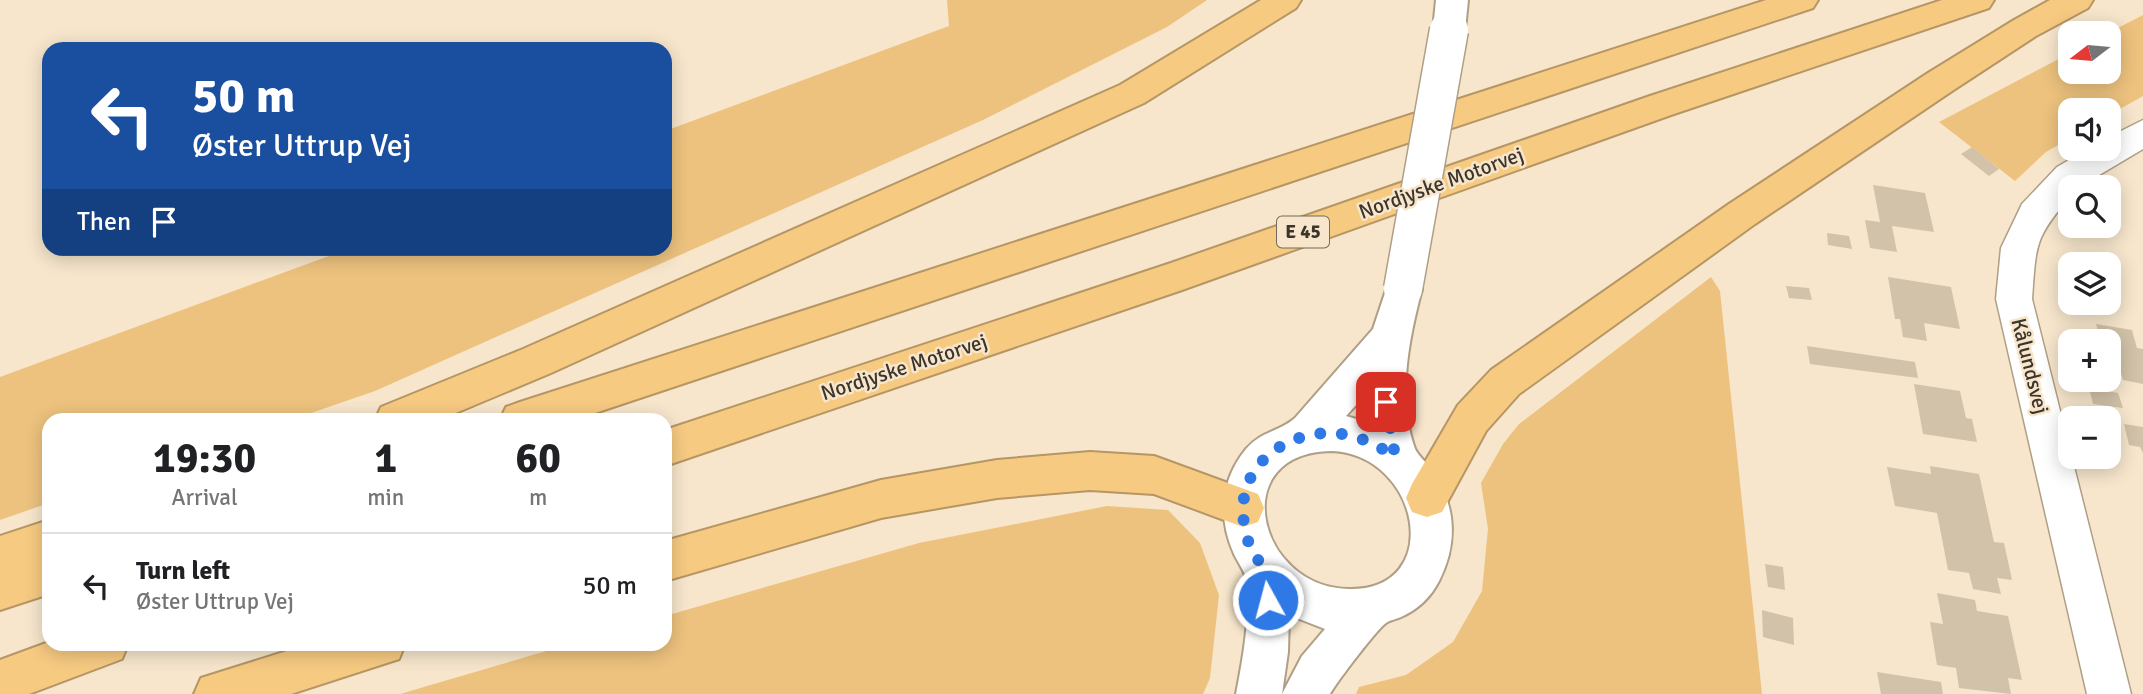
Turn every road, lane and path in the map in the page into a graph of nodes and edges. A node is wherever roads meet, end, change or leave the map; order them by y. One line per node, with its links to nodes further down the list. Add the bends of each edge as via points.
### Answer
1 (1285, 0): 8 (highway, via 1132,94)
2 (1802, 0): 9 (highway)
3 (1978, 0): 11 (highway, Nordjyske Motorvej / E 45)
4 (2077, 0): 13 (highway, via 1940,82 1742,214 1505,382 1472,418)
5 (1451, 8): 7 (street, bridge, via 1403,289)
6 (2143, 133): 28 (street, Kålundsvej, via 2069,176 2035,214 2018,248 2014,299)
7 (1390, 337): 10 (street); 12 (street, via 1386,402)
8 (412, 413)
9 (541, 413)
10 (1303, 436): 12 (street, via 1326,432 1350,435); 14 (street, via 1279,446 1260,462 1248,483)
11 (672, 446)
12 (1395, 456): 13 (street)
13 (1427, 498): 21 (street, via 1433,526 1430,554 1418,578 1398,597)
14 (1243, 508): 17 (highway, via 1154,475 1090,471 997,479 881,499); 19 (street, via 1245,531)
15 (42, 542): 16 (highway)
16 (0, 556)
17 (672, 559)
18 (42, 575): 20 (highway)
19 (1269, 575): 21 (street, via 1285,590 1326,608); 26 (street)
20 (0, 589)
21 (1370, 609): 27 (street, via 1318,671)
22 (86, 651): 24 (highway)
23 (360, 651): 25 (highway)
24 (0, 682)
25 (217, 694)
26 (1259, 694)
27 (1305, 694)
28 (2109, 694)

